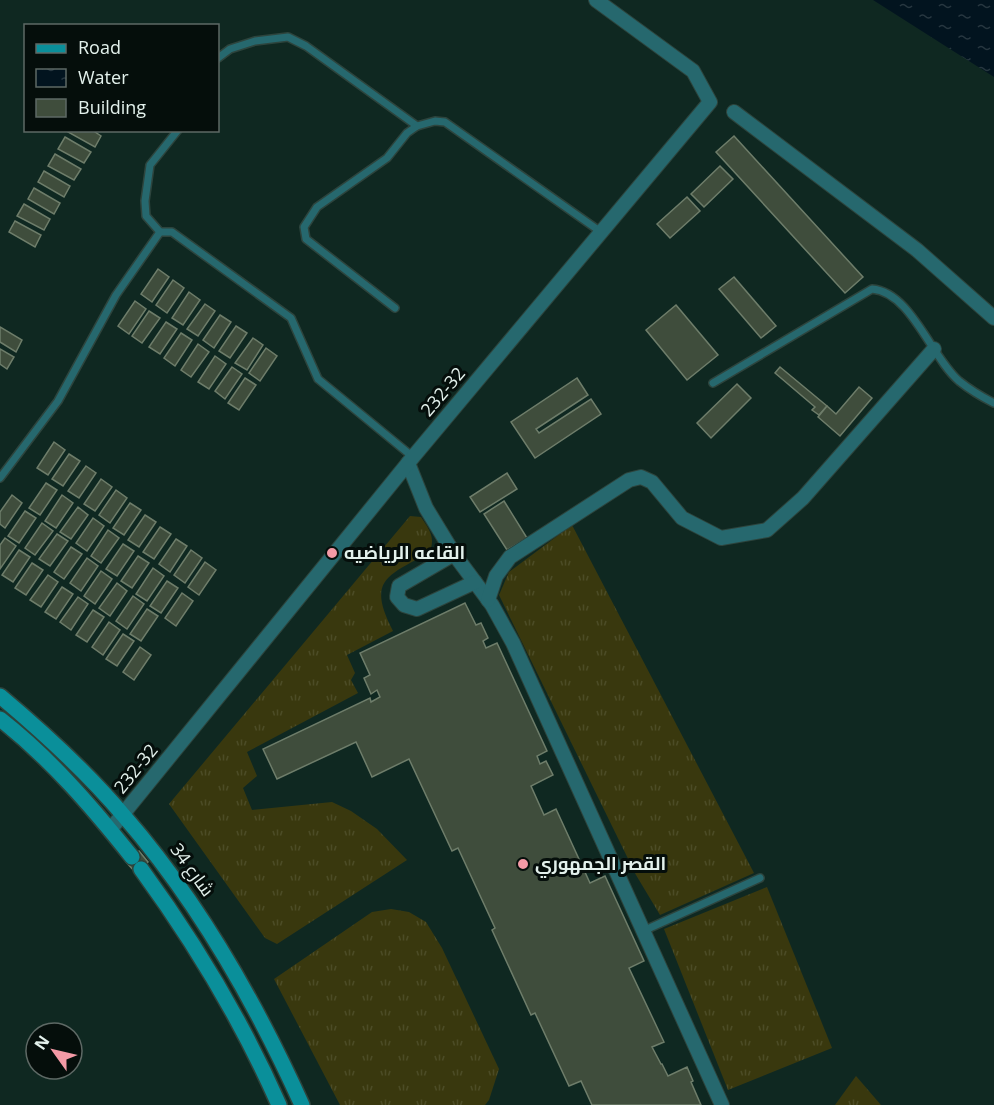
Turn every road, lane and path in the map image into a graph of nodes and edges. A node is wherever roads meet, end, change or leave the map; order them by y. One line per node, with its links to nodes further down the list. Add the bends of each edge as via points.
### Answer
1 (596, 0): 7 (street, 232-32, via 693,71 710,102)
2 (219, 57): 4 (lane, via 255,41 288,37)
3 (734, 112): 9 (street, via 917,250)
4 (417, 126): 7 (lane, via 445,122); 8 (lane, via 387,159 317,207 304,227 306,239)
5 (176, 132): 6 (lane, via 150,165 146,216)
6 (160, 232): 13 (lane, via 172,232 291,318 318,379); 14 (lane, via 117,295 58,401)
7 (601, 232): 13 (street, 232-32)
8 (395, 308)
9 (994, 318)
10 (934, 349): 11 (lane, via 899,302 884,290 872,289); 12 (lane, via 958,380); 17 (street, via 803,498 767,530 722,538 682,518 652,482 635,478 510,557 496,576)
11 (712, 383)
12 (994, 403)
13 (410, 460): 15 (street, via 426,508); 20 (street, 232-32)
14 (0, 478)
15 (454, 554): 16 (street); 16 (street, via 399,586 397,597 404,605 417,609)
16 (475, 582): 17 (street)
17 (488, 600): 23 (street, via 513,643)
18 (0, 696): 20 (main road, شارع 34)
19 (0, 719): 21 (main road, via 54,766)
20 (123, 814): 21 (street, 232-32); 25 (main road, شارع 34, via 174,878 222,950)
21 (110, 830): 24 (main road, via 171,909 224,994)
22 (760, 878): 23 (lane)
23 (643, 932): 26 (street)
24 (279, 1105)
25 (302, 1105)
26 (722, 1105)

